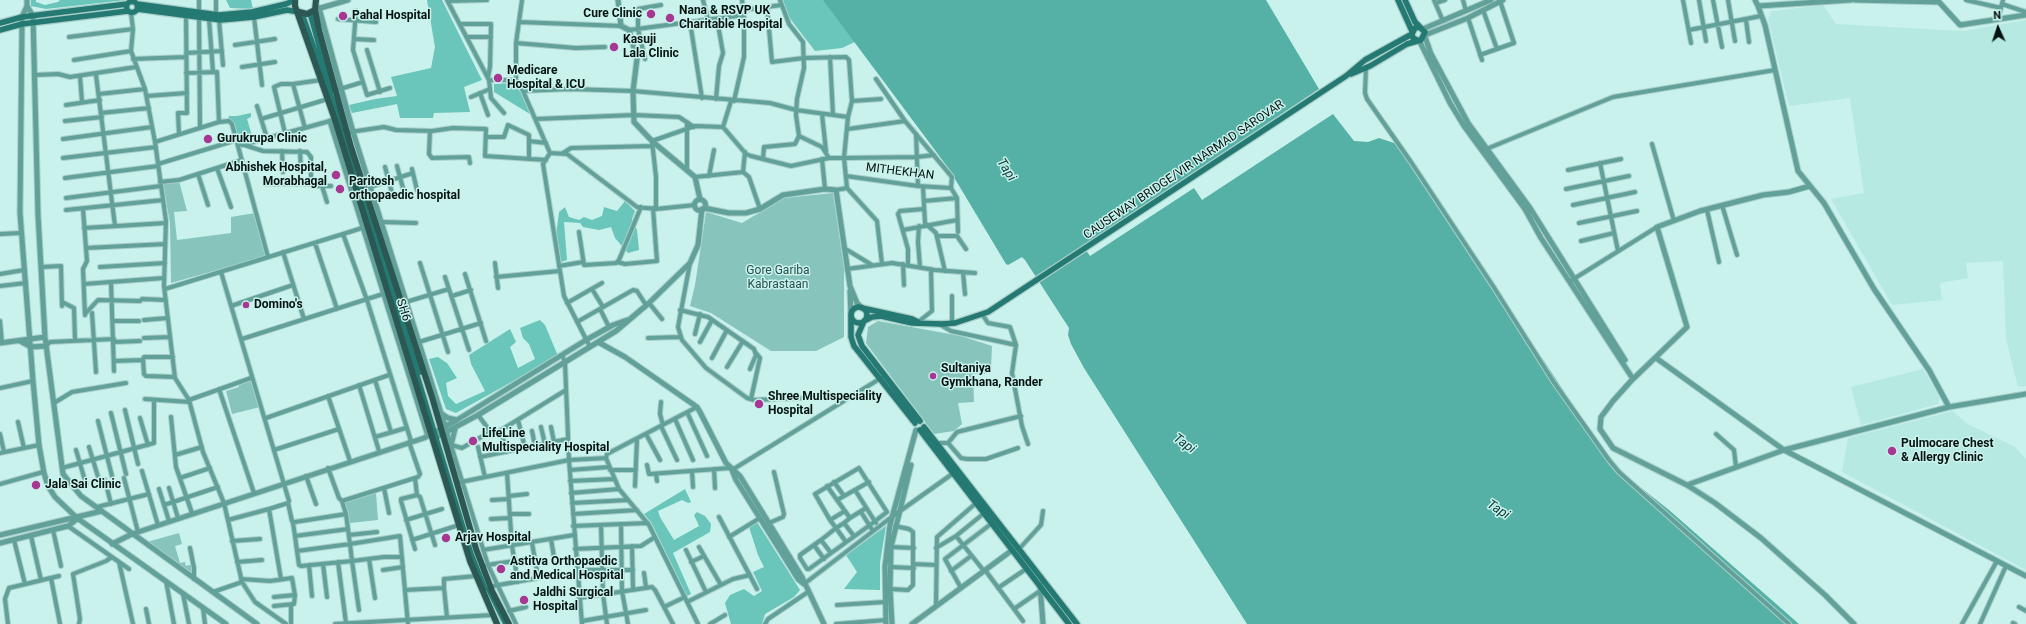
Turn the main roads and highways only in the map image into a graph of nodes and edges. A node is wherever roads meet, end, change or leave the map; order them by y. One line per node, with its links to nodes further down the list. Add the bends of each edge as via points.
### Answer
1 (295, 0): 8 (main road, SH6, via 295,6); 10 (main road, via 252,12)
2 (316, 0): 7 (main road, SH6)
3 (1398, 0): 13 (main road)
4 (1405, 0): 14 (main road)
5 (135, 4): 6 (main road); 6 (main road); 9 (main road); 9 (main road, via 186,16)
6 (128, 9): 11 (main road, via 22,17); 12 (main road, via 22,24)
7 (315, 10): 8 (main road); 16 (main road); 23 (main road, SH6)
8 (300, 13): 10 (main road, via 287,10 254,17); 16 (main road); 16 (main road, SH6)
9 (199, 15): 10 (main road); 10 (main road, via 209,19)
10 (218, 17)
11 (0, 23)
12 (0, 30)
13 (1412, 32): 14 (main road, via 1415,28); 14 (main road, via 1413,38); 15 (main road, via 1365,60)
14 (1422, 35): 15 (main road, via 1366,68)
15 (1346, 76): 20 (main road, CAUSEWAY BRIDGE/VIR NARMAD SAROVAR, via 988,312 952,323)
16 (335, 119): 23 (main road, SH6, via 385,293); 23 (main road)
17 (862, 308): 18 (main road, via 853,309); 19 (main road, via 866,314); 20 (main road)
18 (851, 316): 19 (main road, via 854,322); 21 (main road, via 851,337 854,346)
19 (864, 321): 20 (main road, via 881,316); 21 (main road, via 858,335 860,342)
20 (918, 322)
21 (917, 422): 22 (main road); 22 (main road, via 923,422)
22 (920, 429): 24 (main road, via 1011,551); 24 (main road, via 937,443 958,470 1018,548)
23 (436, 434): 25 (main road, SH6, via 459,526 476,576); 26 (main road, via 472,556); 27 (main road, via 475,557 496,608); 28 (main road, SH6)
24 (1041, 586): 29 (main road); 30 (main road)
25 (497, 624)
26 (500, 624)
27 (506, 624)
28 (509, 624)
29 (1069, 624)
30 (1077, 624)

